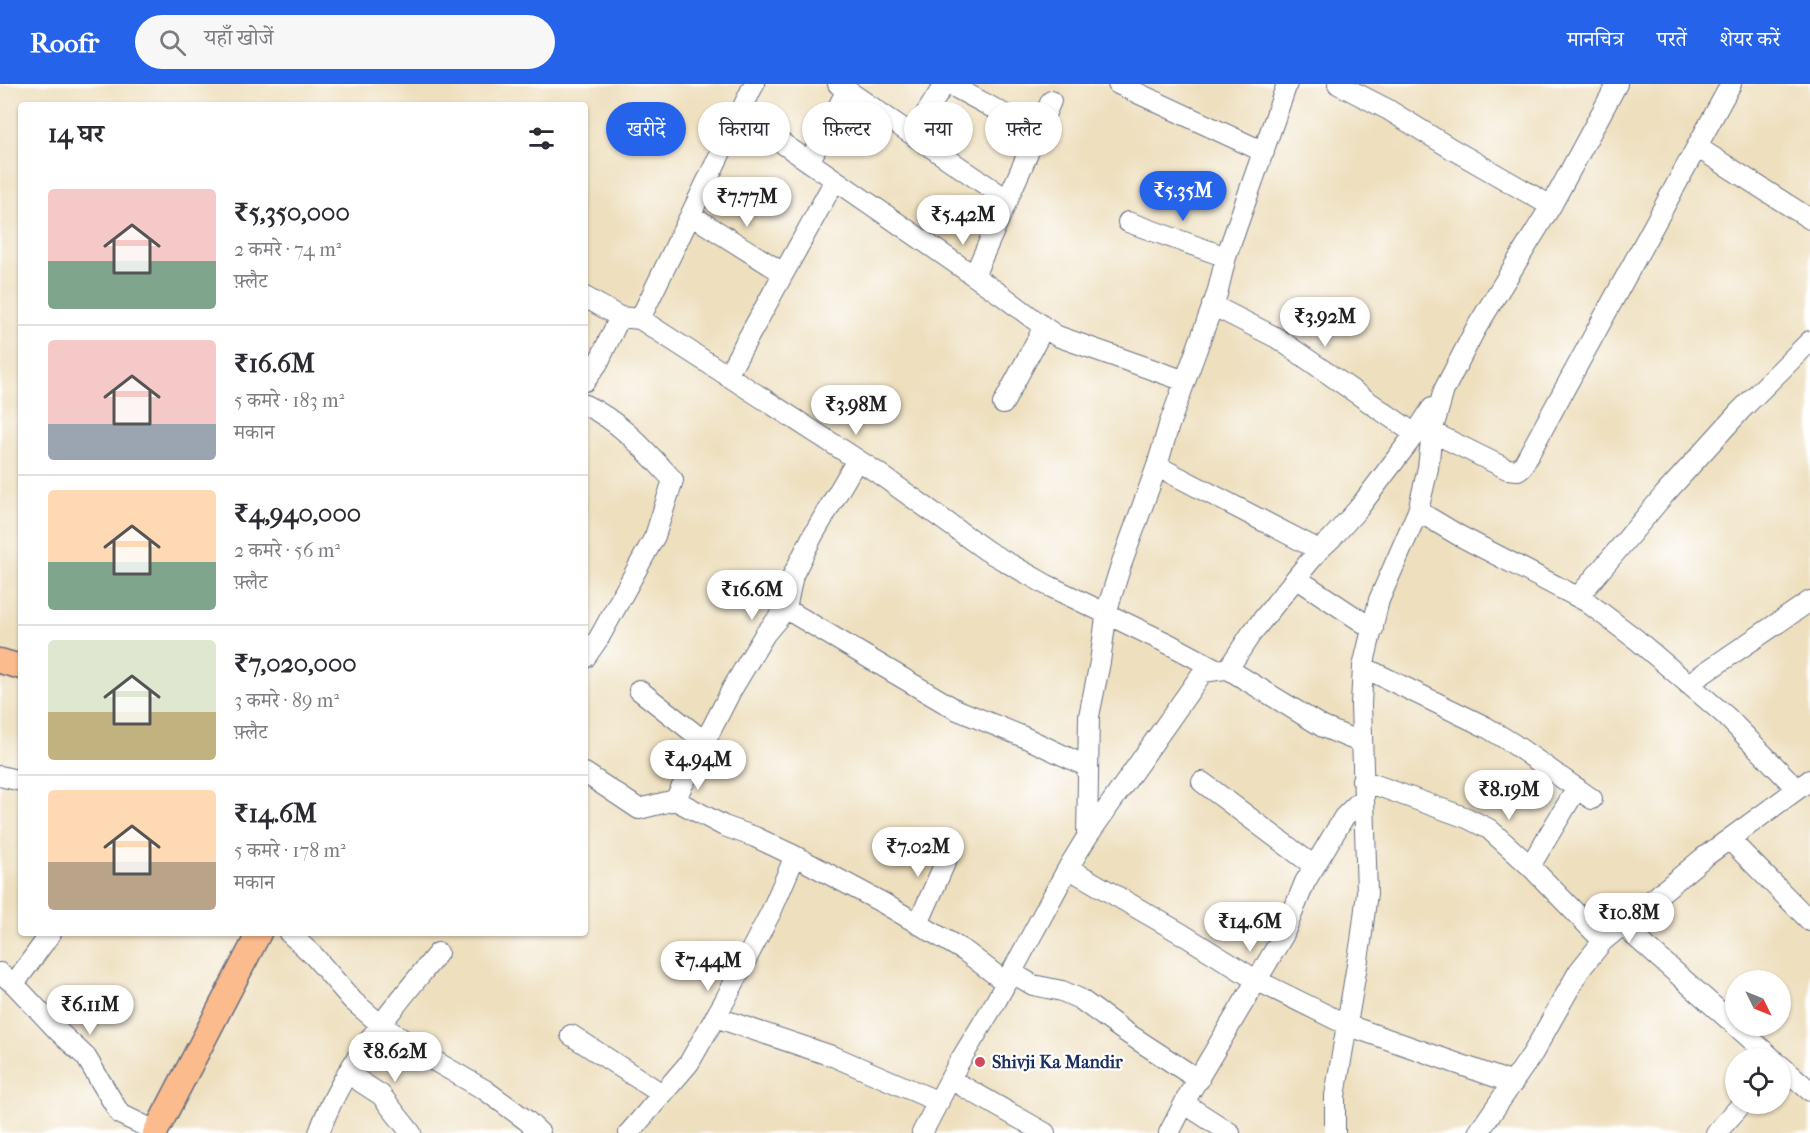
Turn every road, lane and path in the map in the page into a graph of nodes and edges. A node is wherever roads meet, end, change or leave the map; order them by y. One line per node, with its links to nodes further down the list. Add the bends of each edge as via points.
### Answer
1 (949, 84): 10 (street, via 942,87); 11 (street)
2 (1118, 84): 15 (street)
3 (1287, 84): 15 (street)
4 (1338, 84): 22 (street, via 1388,109)
5 (1617, 84): 22 (street)
6 (1731, 84): 13 (street)
7 (753, 85): 9 (street)
8 (843, 87): 12 (street); 19 (street)
9 (745, 102)
10 (933, 102)
11 (985, 104)
12 (904, 128)
13 (1697, 147): 24 (street); 39 (street, via 1522,466 1518,470 1507,469)
14 (790, 149): 19 (street)
15 (1264, 152): 26 (street)
16 (720, 156): 23 (street)
17 (945, 156): 21 (street)
18 (1027, 156): 21 (street)
19 (809, 162): 20 (street)
20 (835, 180): 27 (street); 28 (street)
21 (1008, 200): 28 (street)
22 (1551, 206): 39 (street, via 1475,330)
23 (691, 215): 27 (street); 31 (street)
24 (1810, 219)
25 (1128, 222): 26 (street)
26 (1226, 257): 30 (street)
27 (783, 273): 34 (street)
28 (974, 276): 32 (street)
29 (588, 298): 31 (street)
30 (1212, 305): 36 (street); 39 (street, via 1277,339)
31 (630, 318): 34 (street); 35 (street)
32 (1044, 327): 36 (street, via 1074,343); 37 (street)
33 (1810, 341): 45 (street, via 1679,478)
34 (727, 376): 40 (street)
35 (588, 377)
36 (1185, 381): 41 (street)
37 (1003, 404)
38 (588, 406): 50 (street, via 637,441 673,480 655,536)
39 (1423, 433): 42 (street, via 1428,468); 43 (street)
40 (858, 460): 47 (street, via 794,575); 48 (street, via 987,551)
41 (1157, 466): 43 (street); 48 (street)
42 (1418, 511): 45 (street); 49 (street, via 1379,600)
43 (1319, 550): 44 (street)
44 (1296, 578): 49 (street); 54 (street)
45 (1578, 597): 55 (street)
46 (1810, 601): 55 (street)
47 (786, 609): 57 (street, via 765,634); 59 (street, via 955,709)
48 (1106, 615): 54 (street); 59 (street, via 1089,716)
49 (1372, 630): 53 (street)
50 (588, 654)
51 (0, 661): 52 (main road)
52 (18, 666)
53 (1363, 667): 58 (street); 72 (street, via 1485,727 1584,793)
54 (1223, 670): 58 (street, via 1323,727); 67 (street, via 1203,672)
55 (1688, 684): 64 (street)
56 (639, 690): 57 (street)
57 (704, 741): 66 (street)
58 (1362, 743): 65 (street)
59 (1088, 767): 67 (street)
60 (588, 775): 66 (street, via 639,809)
61 (0, 776): 62 (street)
62 (18, 780)
63 (1202, 782): 71 (street)
64 (1804, 785): 68 (street)
65 (1362, 789): 71 (street); 72 (street, via 1478,823); 88 (street, via 1367,893)
66 (675, 800): 70 (street)
67 (1087, 837): 73 (street)
68 (1729, 839): 74 (street); 76 (street)
69 (952, 847): 75 (street)
70 (795, 856): 75 (street); 86 (street, via 771,912)
71 (1314, 866): 84 (street, via 1283,936)
72 (1530, 866): 80 (street)
73 (1068, 868): 82 (street); 84 (street)
74 (1807, 913)
75 (918, 924): 82 (street)
76 (1622, 925): 80 (street); 85 (street)
77 (48, 936): 83 (street)
78 (257, 936): 102 (main road)
79 (292, 936): 87 (street)
80 (1603, 941): 96 (street, via 1579,971)
81 (438, 953): 87 (street)
82 (1008, 977): 94 (street); 95 (street, via 1080,999)
83 (7, 979): 102 (street, via 86,1057 120,1114)
84 (1256, 980): 88 (street); 95 (street)
85 (1725, 1016)
86 (715, 1017): 98 (street, via 689,1063); 99 (street, via 835,1057)
87 (380, 1024): 92 (street); 105 (street, via 485,1090)
88 (1347, 1025): 96 (street); 111 (street, via 1335,1096)
89 (571, 1035): 98 (street)
90 (1747, 1036): 91 (street)
91 (1761, 1048)
92 (348, 1073): 103 (street); 104 (street, via 381,1095)
93 (1791, 1075): 97 (street)
94 (950, 1079): 99 (street); 108 (street)
95 (1198, 1080): 100 (street)
96 (1513, 1083): 112 (street)
97 (1810, 1091)
98 (662, 1094): 106 (street)
99 (939, 1102): 107 (street)
100 (1185, 1104): 109 (street); 110 (street)
101 (1733, 1114): 113 (street)
102 (155, 1132)
103 (319, 1133)
104 (411, 1133)
105 (540, 1133)
106 (629, 1133)
107 (922, 1133)
108 (1045, 1133)
109 (1169, 1133)
110 (1230, 1133)
111 (1335, 1133)
112 (1478, 1133)
113 (1716, 1133)

